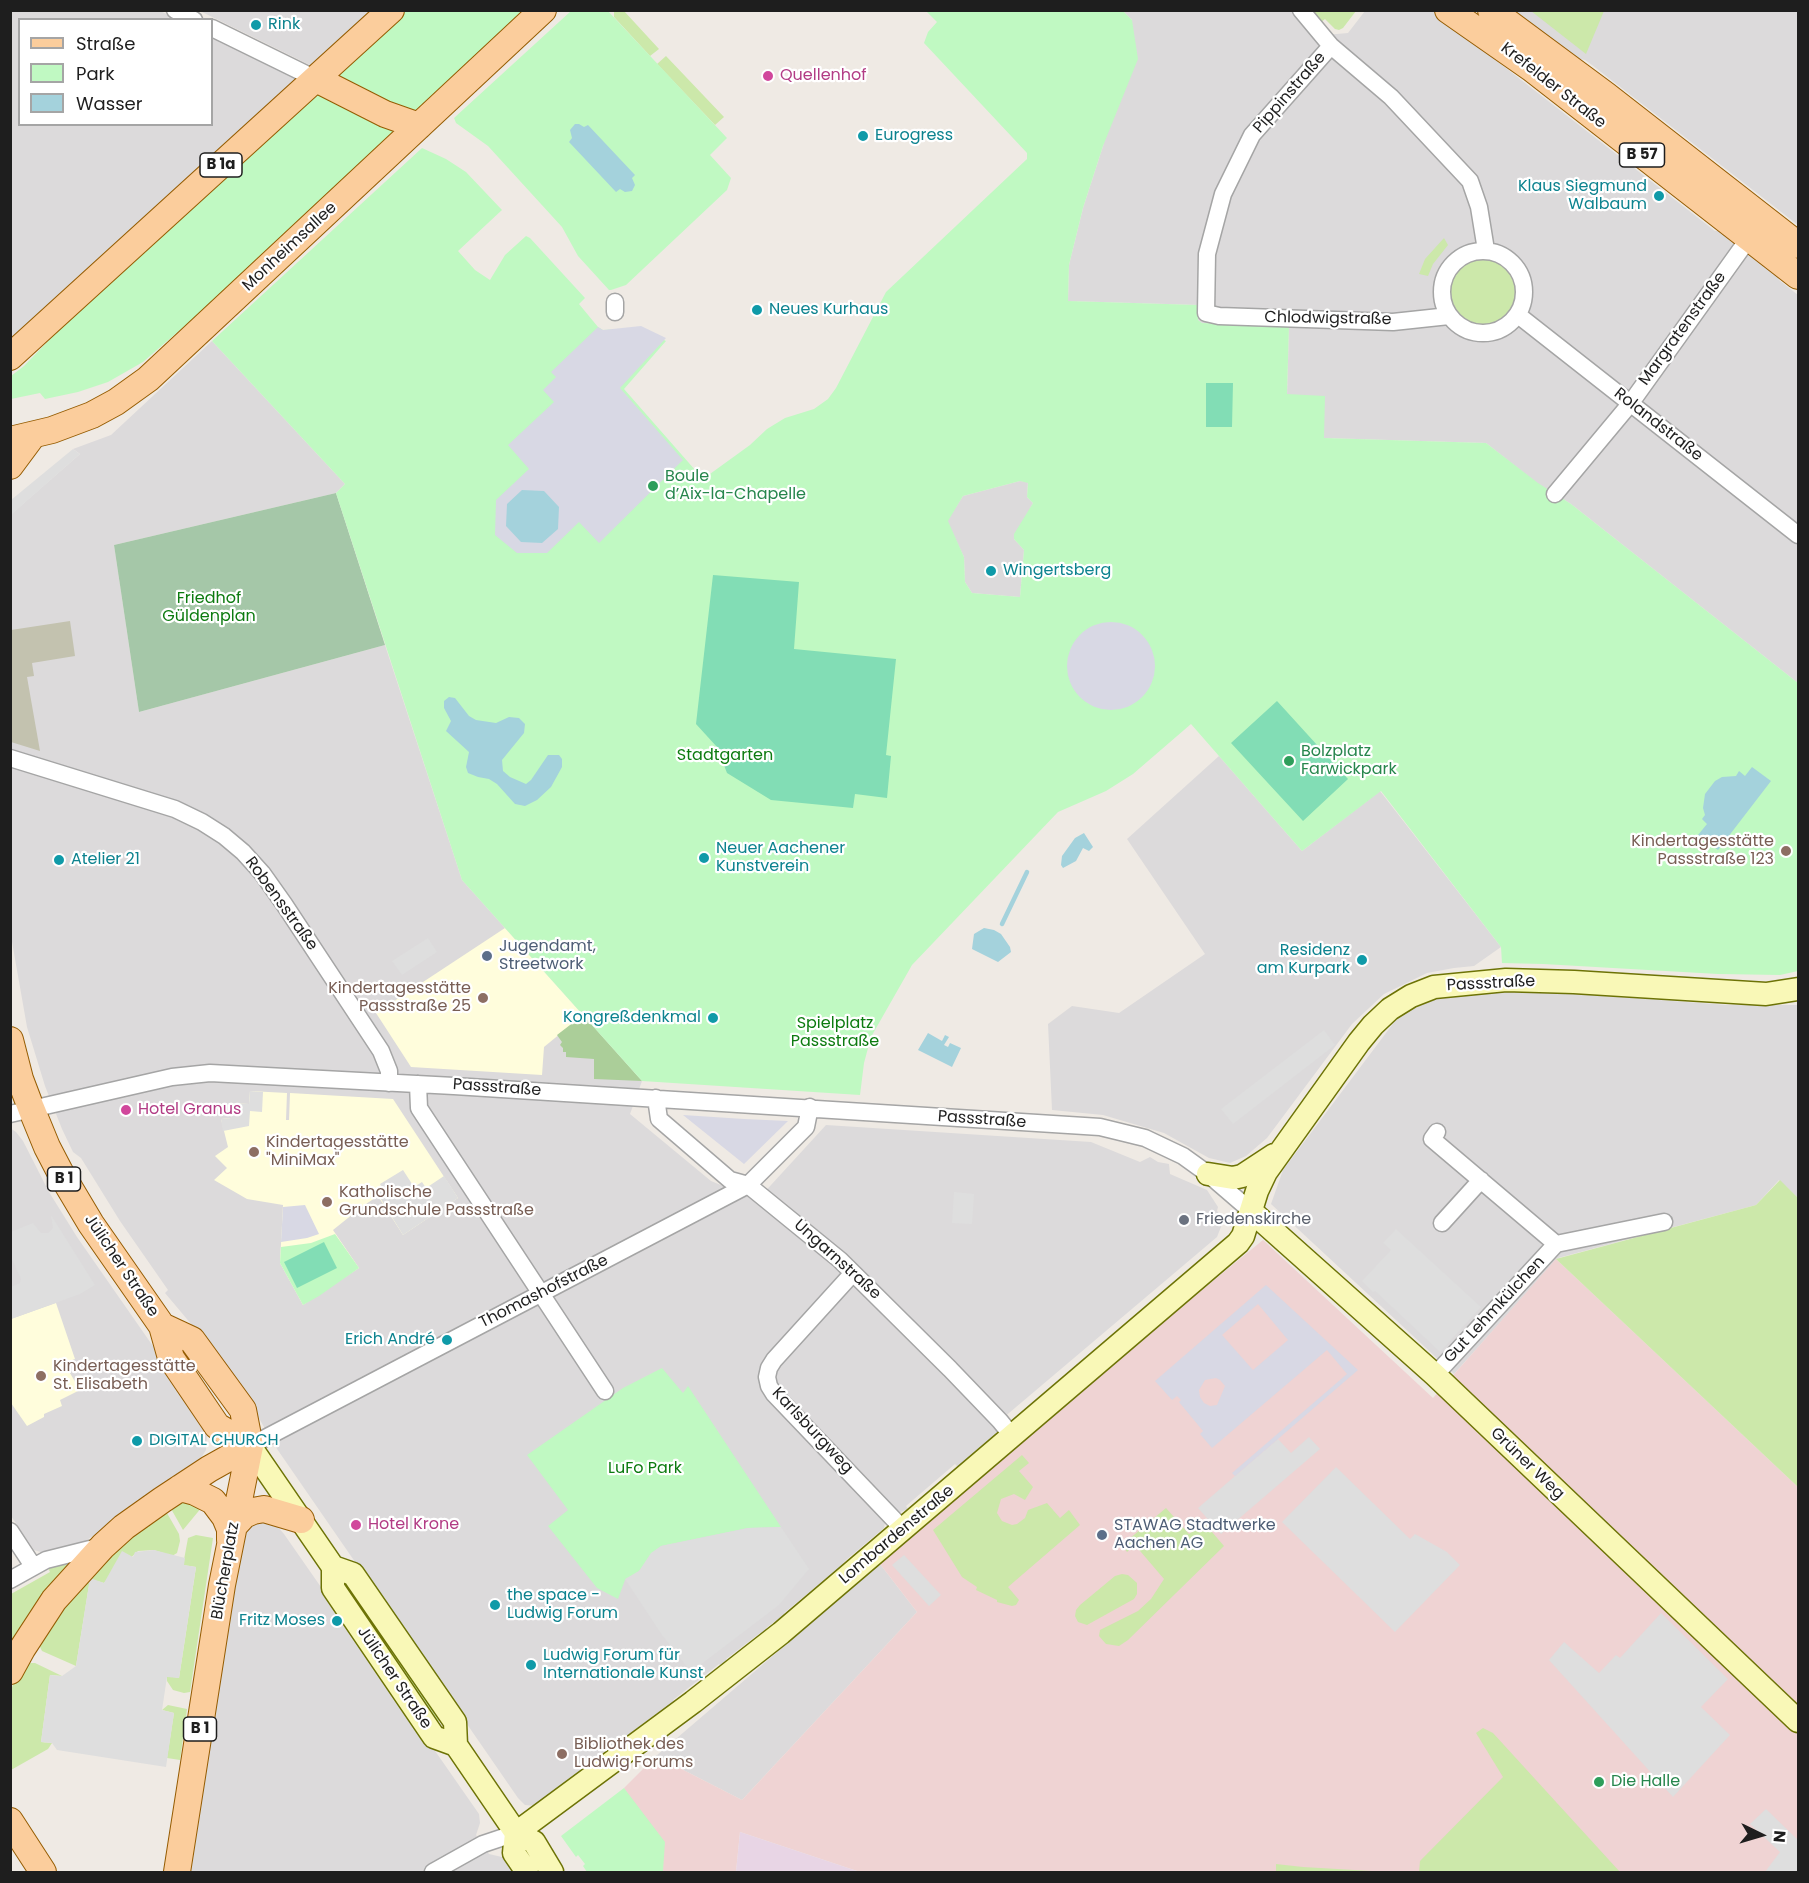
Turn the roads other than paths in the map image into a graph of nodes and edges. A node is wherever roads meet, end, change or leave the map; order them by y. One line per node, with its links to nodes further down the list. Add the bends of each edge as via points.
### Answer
1 (176, 10): 7 (street)
2 (543, 10): 11 (main road, Monheimsallee)
3 (1301, 10): 9 (street)
4 (1448, 10): 12 (main road, Krefelder Straße / B 57)
5 (1491, 10): 12 (main road, Krefelder Straße / B 57, via 1607,96)
6 (383, 13): 10 (main road, B 1a)
7 (190, 18)
8 (213, 28): 10 (street)
9 (1331, 45): 14 (street, via 1391,97 1470,181); 16 (street, Pippinstraße, via 1252,135 1223,194 1207,254)
10 (316, 79): 11 (main road, via 385,114); 19 (main road, B 1a)
11 (419, 126): 21 (main road, Monheimsallee, via 148,379 99,412)
12 (1757, 228): 13 (main road, Krefelder Straße / B 57); 15 (main road, Krefelder Straße / B 57); 20 (street, Margratenstraße)
13 (1798, 245)
14 (1486, 250): 17 (street, via 1509,259 1520,274 1525,292); 18 (street, via 1460,256 1450,266 1441,291)
15 (1798, 276)
16 (1206, 313): 18 (street, Chlodwigstraße, via 1393,322)
17 (1518, 315): 18 (street, via 1500,330 1489,333 1467,330); 20 (street, Rolandstraße)
18 (1449, 316)
19 (10, 357)
20 (1630, 404): 23 (street, Margratenstraße); 24 (street, Rolandstraße)
21 (22, 438): 22 (main road)
22 (10, 466)
23 (1555, 494)
24 (1798, 535)
25 (10, 758): 28 (street, Robensstraße, via 175,809 202,822 243,852 284,904 381,1051)
26 (1798, 989): 34 (street, Passstraße, via 1766,993 1518,980 1434,987 1411,996 1372,1025)
27 (10, 1040): 32 (main road, Jülicher Straße / B 1, via 20,1079)
28 (389, 1083): 29 (street, Passstraße); 32 (street, Passstraße, via 192,1074)
29 (418, 1084): 30 (street, Passstraße); 43 (street, via 419,1108)
30 (656, 1098): 31 (street, Passstraße); 37 (street, Ungarnstraße, via 659,1119 730,1180)
31 (810, 1107): 35 (street, Passstraße, via 1100,1127 1144,1138 1183,1156); 37 (street, Thomashofstraße, via 806,1127)
32 (21, 1111): 47 (main road, Jülicher Straße / B 1, via 47,1147 91,1224 162,1326 171,1358 217,1426)
33 (1437, 1132): 36 (street, Gut Lehmkülchen, via 1432,1139)
34 (1280, 1151): 35 (street, via 1242,1176); 38 (street, Passstraße, via 1266,1172)
35 (1208, 1174): 38 (street, Passstraße)
36 (1481, 1180): 40 (street); 41 (street, Gut Lehmkülchen)
37 (748, 1185): 42 (street, Ungarnstraße); 43 (street, Thomashofstraße)
38 (1251, 1211): 44 (street, Grüner Weg); 46 (street, Lombardenstraße, via 1238,1243)
39 (1664, 1222): 41 (street, Gut Lehmkülchen)
40 (1442, 1223)
41 (1556, 1244): 44 (street, Gut Lehmkülchen)
42 (854, 1273): 46 (street, Ungarnstraße); 50 (street, Karlsburgweg, via 774,1360 767,1377 774,1394)
43 (542, 1294): 45 (street); 47 (street, Thomashofstraße)
44 (1435, 1375): 57 (street, Grüner Weg)
45 (605, 1391)
46 (1013, 1437): 50 (street, Lombardenstraße)
47 (250, 1446): 48 (main road); 49 (street, Jülicher Straße); 52 (main road, Blücherplatz / B 1)
48 (180, 1488): 52 (main road, via 213,1501); 53 (main road)
49 (301, 1520): 52 (main road, via 264,1509 253,1511 244,1515); 59 (street, Jülicher Straße, via 333,1567 353,1574 455,1722 456,1744)
50 (904, 1530): 59 (street, Lombardenstraße, via 693,1702)
51 (10, 1531): 54 (street)
52 (232, 1534): 61 (main road, Blücherplatz / B 1)
53 (103, 1546): 54 (street); 56 (main road, via 54,1600)
54 (33, 1566): 55 (street)
55 (10, 1580)
56 (10, 1671)
57 (1798, 1721)
58 (10, 1821): 60 (main road)
59 (516, 1833): 62 (street, via 483,1844); 63 (street, Jülicher Straße, via 514,1853); 64 (street, Jülicher Straße, via 534,1842)
60 (35, 1870)
61 (177, 1872)
62 (433, 1872)
63 (527, 1872)
64 (552, 1872)

